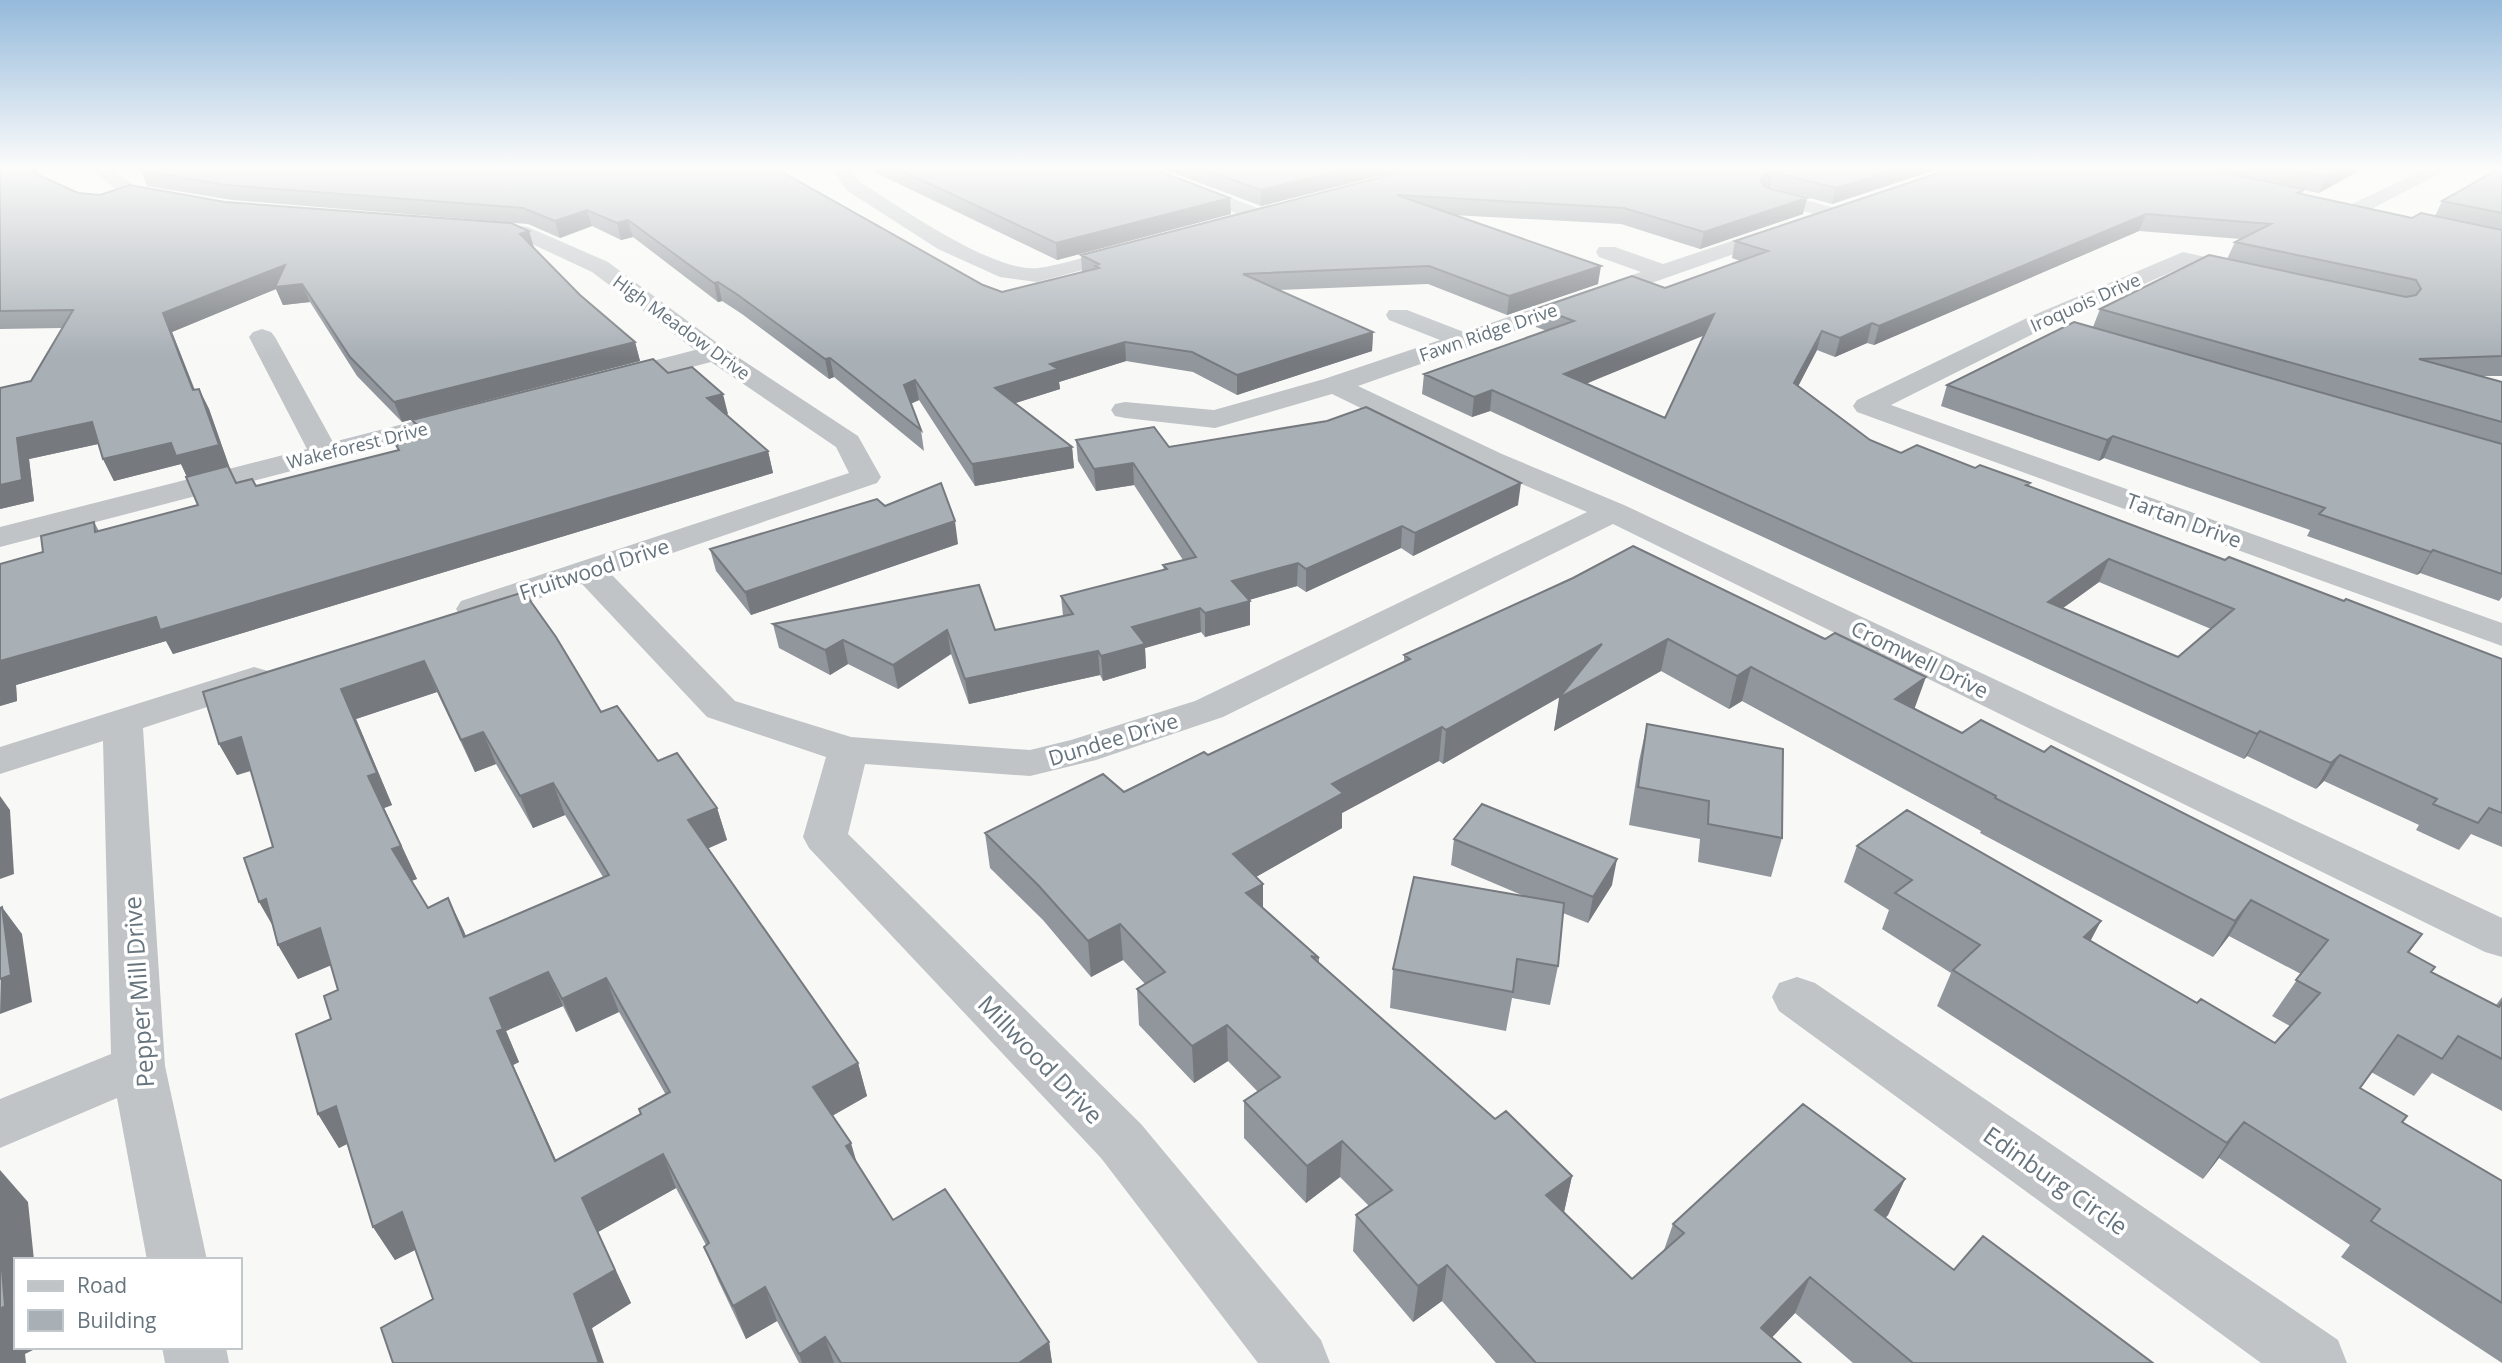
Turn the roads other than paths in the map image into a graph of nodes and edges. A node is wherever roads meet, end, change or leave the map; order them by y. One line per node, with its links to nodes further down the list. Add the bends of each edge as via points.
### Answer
1 (522, 232): 13 (street, High Meadow Drive, via 600,267)
2 (926, 232): 4 (street, via 1008,272 1037,275)
3 (1779, 232): 6 (street, Fawn Ridge Drive)
4 (1156, 244)
5 (1607, 252): 6 (street)
6 (1663, 272): 12 (street, Fawn Ridge Drive)
7 (2277, 280): 9 (street, Iroquois Drive, via 2183,259)
8 (1398, 315): 12 (street)
9 (2038, 322): 10 (street); 16 (street, Iroquois Drive)
10 (2078, 334)
11 (262, 337): 19 (street)
12 (1463, 340): 14 (street, Fawn Ridge Drive)
13 (715, 353): 15 (street); 20 (street, High Meadow Drive, via 848,442)
14 (1334, 385): 18 (street, Fawn Ridge Drive, via 1215,419); 21 (street, Cromwell Drive)
15 (580, 388)
16 (1867, 406): 25 (street, Tartan Drive)
17 (500, 409): 19 (street, Wakeforest Drive)
18 (1125, 410)
19 (325, 454): 22 (street, Wakeforest Drive)
20 (866, 477): 23 (street, Fruitwood Drive)
21 (1613, 512): 28 (street, Dundee Drive, via 1209,709 1081,751 1030,763); 30 (street, Cromwell Drive)
22 (0, 537)
23 (589, 572): 24 (street, Fruitwood Drive); 28 (street, Dundee Drive, via 721,709)
24 (442, 619)
25 (2502, 635)
26 (282, 670): 27 (street)
27 (123, 722): 29 (street); 32 (street, Pepper Mill Drive)
28 (848, 750): 35 (street, Millwood Drive, via 825,837 1121,1141)
29 (0, 761)
30 (2502, 939)
31 (1797, 997): 36 (street, Edinburg Circle)
32 (138, 1066): 33 (street); 34 (street, Pepper Mill Drive)
33 (0, 1124)
34 (177, 1258)
35 (1298, 1363)
36 (2315, 1363)

